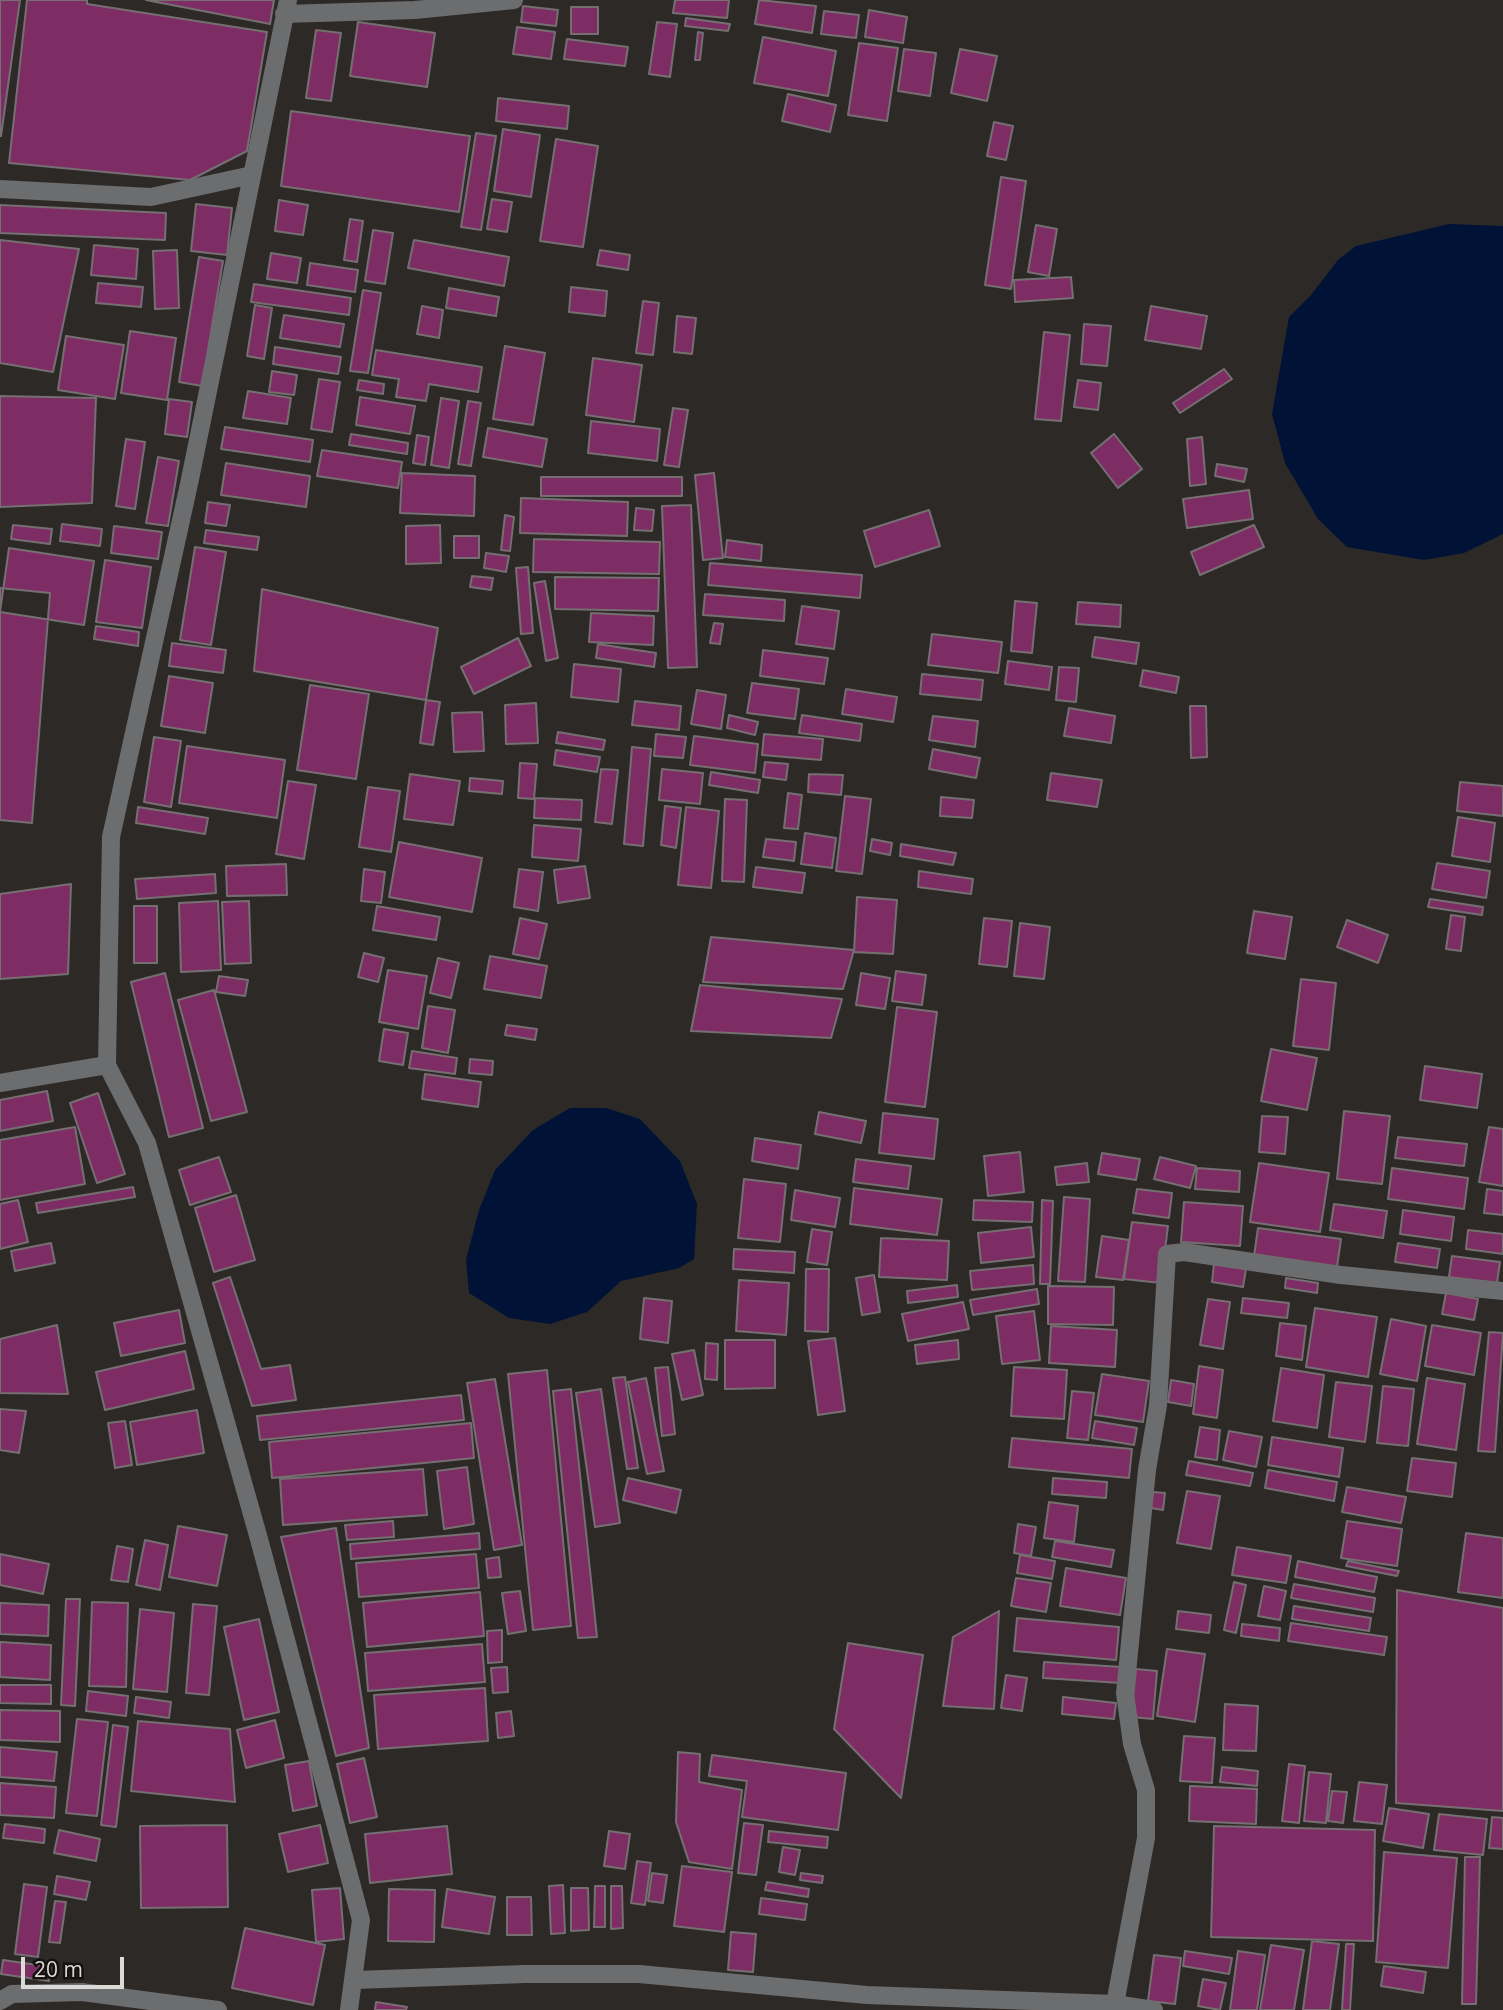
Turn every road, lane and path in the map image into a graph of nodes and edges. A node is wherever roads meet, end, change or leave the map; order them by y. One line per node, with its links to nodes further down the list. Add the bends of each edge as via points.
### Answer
1 (514, 0): 2 (street, via 415,10)
2 (286, 7): 3 (street)
3 (252, 174): 4 (street, via 151,197); 5 (street, via 111,837)
4 (0, 188)
5 (107, 1065): 6 (street); 8 (street, via 148,1143 259,1539 361,1920)
6 (0, 1083)
7 (1503, 1291): 10 (street, via 1341,1275 1184,1252 1167,1254 1158,1405 1125,1693 1132,1744 1146,1790 1146,1838)
8 (355, 1980): 10 (street, via 639,1974 867,1995); 12 (street)
9 (0, 2001): 11 (street, via 12,1994 82,1992)
10 (1115, 2004): 13 (street)
11 (218, 2010)
12 (349, 2010)
13 (1154, 2010)

